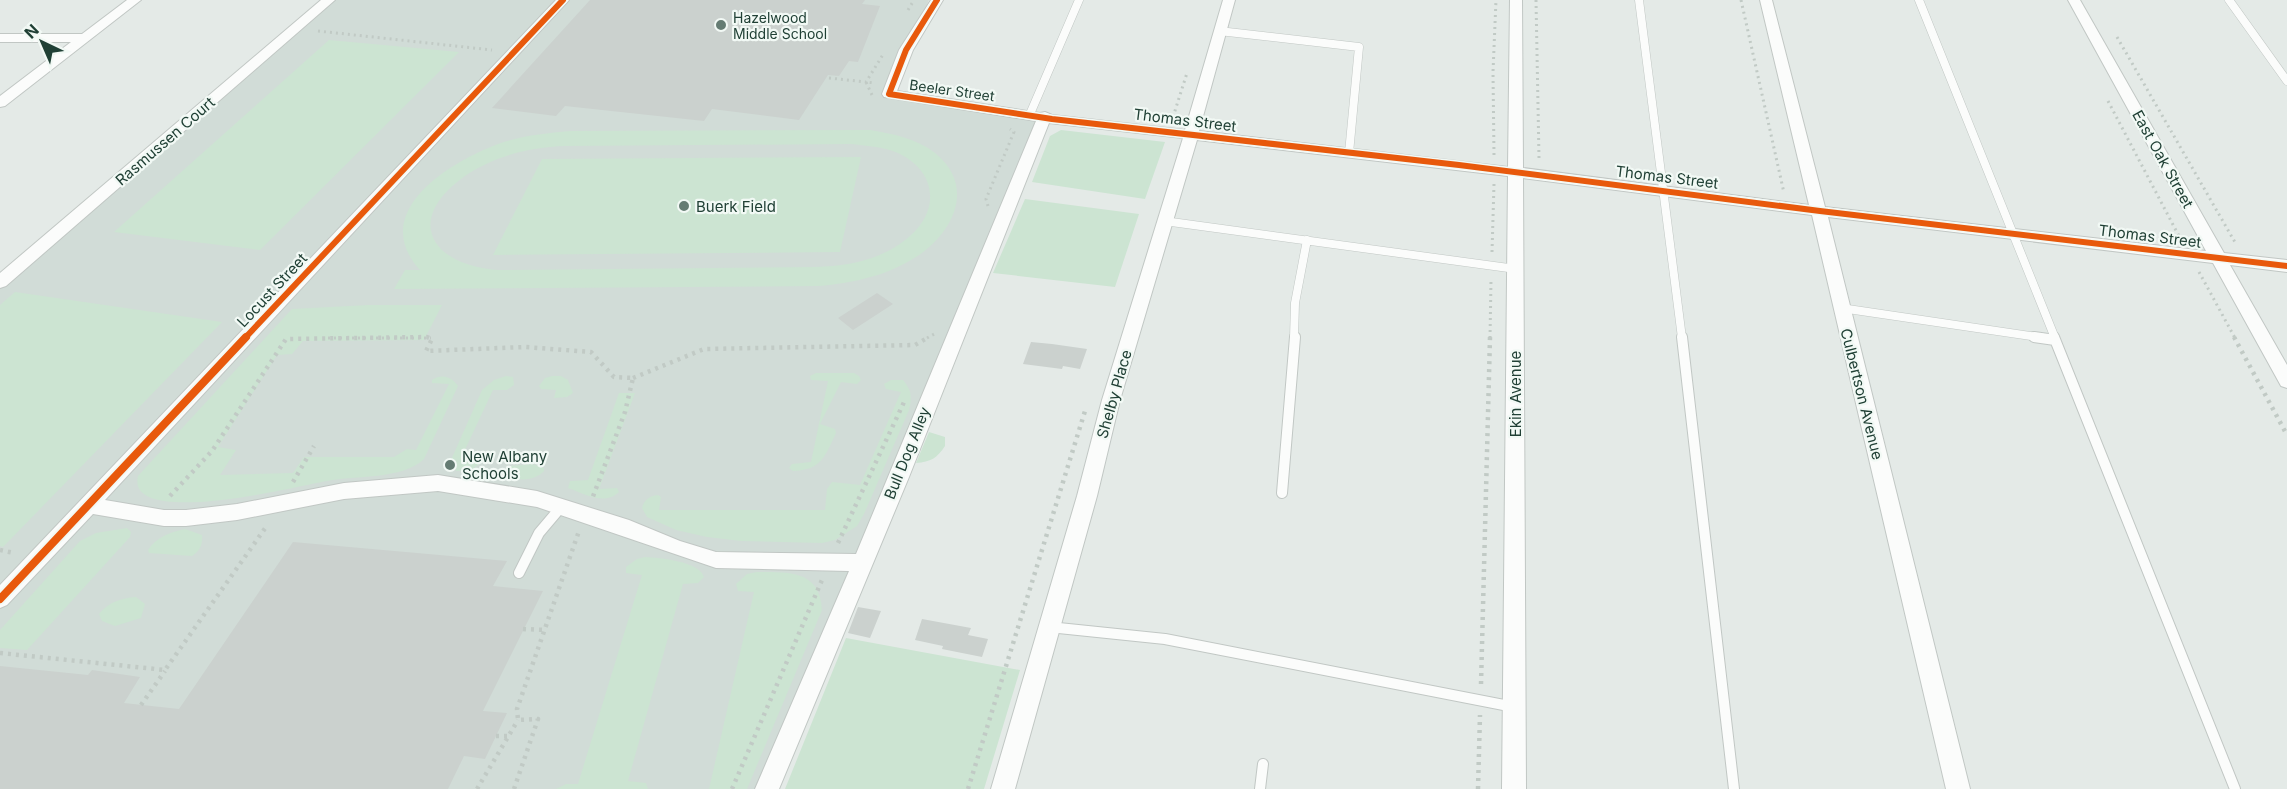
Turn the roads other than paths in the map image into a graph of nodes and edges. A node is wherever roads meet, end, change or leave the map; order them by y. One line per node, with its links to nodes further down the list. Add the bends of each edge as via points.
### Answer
1 (135, 0): 15 (street)
2 (329, 0): 30 (street, Rasmussen Court)
3 (563, 0): 35 (street, Locust Street)
4 (937, 0): 18 (street, Beeler Street, via 906,50 889,94)
5 (1079, 0): 18 (lane)
6 (1228, 0): 13 (street, Shelby Place)
7 (1516, 0): 21 (street, Ekin Avenue)
8 (1639, 0): 22 (lane)
9 (1766, 0): 23 (street, Culbertson Avenue)
10 (1919, 0): 25 (lane)
11 (2074, 0): 27 (street, East Oak Street)
12 (2229, 0): 16 (lane)
13 (1219, 31): 19 (street, Shelby Place); 20 (lane, via 1359,47)
14 (0, 38): 15 (street)
15 (85, 38): 17 (street)
16 (2287, 81)
17 (0, 104)
18 (1037, 115): 19 (street, Thomas Street); 37 (street, Bull Dog Alley)
19 (1191, 134): 20 (street, Thomas Street); 24 (street, Shelby Place)
20 (1349, 153): 21 (street, Thomas Street)
21 (1516, 172): 22 (street, Thomas Street); 29 (street, Ekin Avenue)
22 (1665, 190): 23 (street, Thomas Street); 47 (lane)
23 (1818, 203): 25 (street, Thomas Street); 31 (street, Culbertson Avenue)
24 (1164, 221): 26 (lane); 40 (street, Shelby Place)
25 (2012, 233): 27 (street, Thomas Street); 32 (lane)
26 (1307, 240): 29 (lane); 34 (lane, via 1295,303)
27 (2218, 258): 28 (street, Thomas Street); 33 (street, East Oak Street)
28 (2287, 266)
29 (1516, 269): 41 (street, Ekin Avenue)
30 (0, 282)
31 (1841, 308): 32 (lane); 48 (street, Culbertson Avenue)
32 (2055, 340): 49 (lane)
33 (2287, 381)
34 (1282, 493)
35 (88, 505): 36 (street, via 173,519 237,512 344,490 431,482 537,499); 39 (street, Locust Street)
36 (561, 507): 37 (street, via 716,560); 38 (lane, via 539,533)
37 (862, 563): 43 (street, Bull Dog Alley)
38 (519, 573)
39 (0, 599)
40 (1049, 627): 41 (lane, via 1164,639); 44 (street, Shelby Place)
41 (1515, 707): 46 (street, Ekin Avenue)
42 (1263, 764): 45 (lane)
43 (767, 789)
44 (1003, 789)
45 (1260, 789)
46 (1514, 789)
47 (1734, 789)
48 (1958, 789)
49 (2235, 789)

